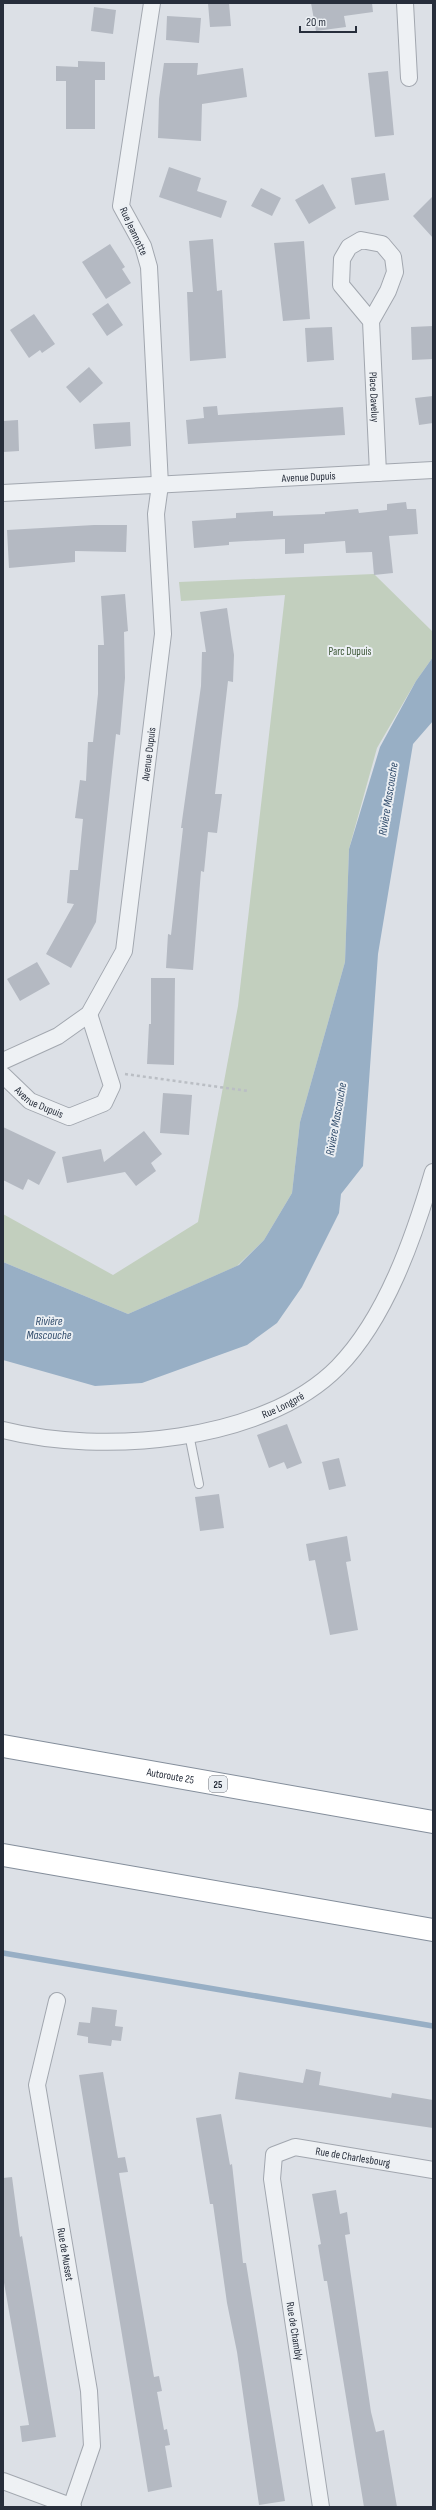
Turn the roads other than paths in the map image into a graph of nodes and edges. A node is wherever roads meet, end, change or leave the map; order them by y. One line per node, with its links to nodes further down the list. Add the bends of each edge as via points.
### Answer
1 (152, 3): 7 (street, Rue Jeannotte, via 120,206 143,246 149,267)
2 (405, 3): 3 (street)
3 (409, 78)
4 (371, 321): 4 (street, via 388,291 395,272 393,257 382,244 361,240 349,247 342,259 341,285); 6 (street, Place Daveluy)
5 (433, 470): 6 (street, Avenue Dupuis)
6 (378, 473): 7 (street, Avenue Dupuis)
7 (160, 485): 8 (street, Avenue Dupuis); 9 (street, Avenue Dupuis, via 156,514 163,634 124,951)
8 (3, 493)
9 (89, 1014): 10 (street, Avenue Dupuis, via 58,1036); 11 (street, Avenue Dupuis, via 112,1086 104,1103 69,1117 30,1101)
10 (3, 1061)
11 (3, 1075)
12 (433, 1172): 14 (street, Rue Longpré, via 411,1235 382,1304 358,1343 339,1366 316,1388 276,1409 217,1429)
13 (3, 1430): 14 (street, Rue Longpré, via 47,1438 88,1441 129,1441)
14 (188, 1434): 15 (lane)
15 (199, 1484)
16 (3, 1746): 17 (highway, Autoroute 25 / 25)
17 (433, 1822)
18 (3, 1855): 19 (highway)
19 (433, 1930)
20 (57, 2001): 24 (street, Rue de Musset, via 37,2085 89,2391 92,2446)
21 (274, 2154): 22 (street, Rue de Charlesbourg, via 295,2147); 25 (street, Rue de Chambly, via 272,2179)
22 (433, 2170)
23 (3, 2481): 24 (street)
24 (72, 2507)
25 (321, 2507)

